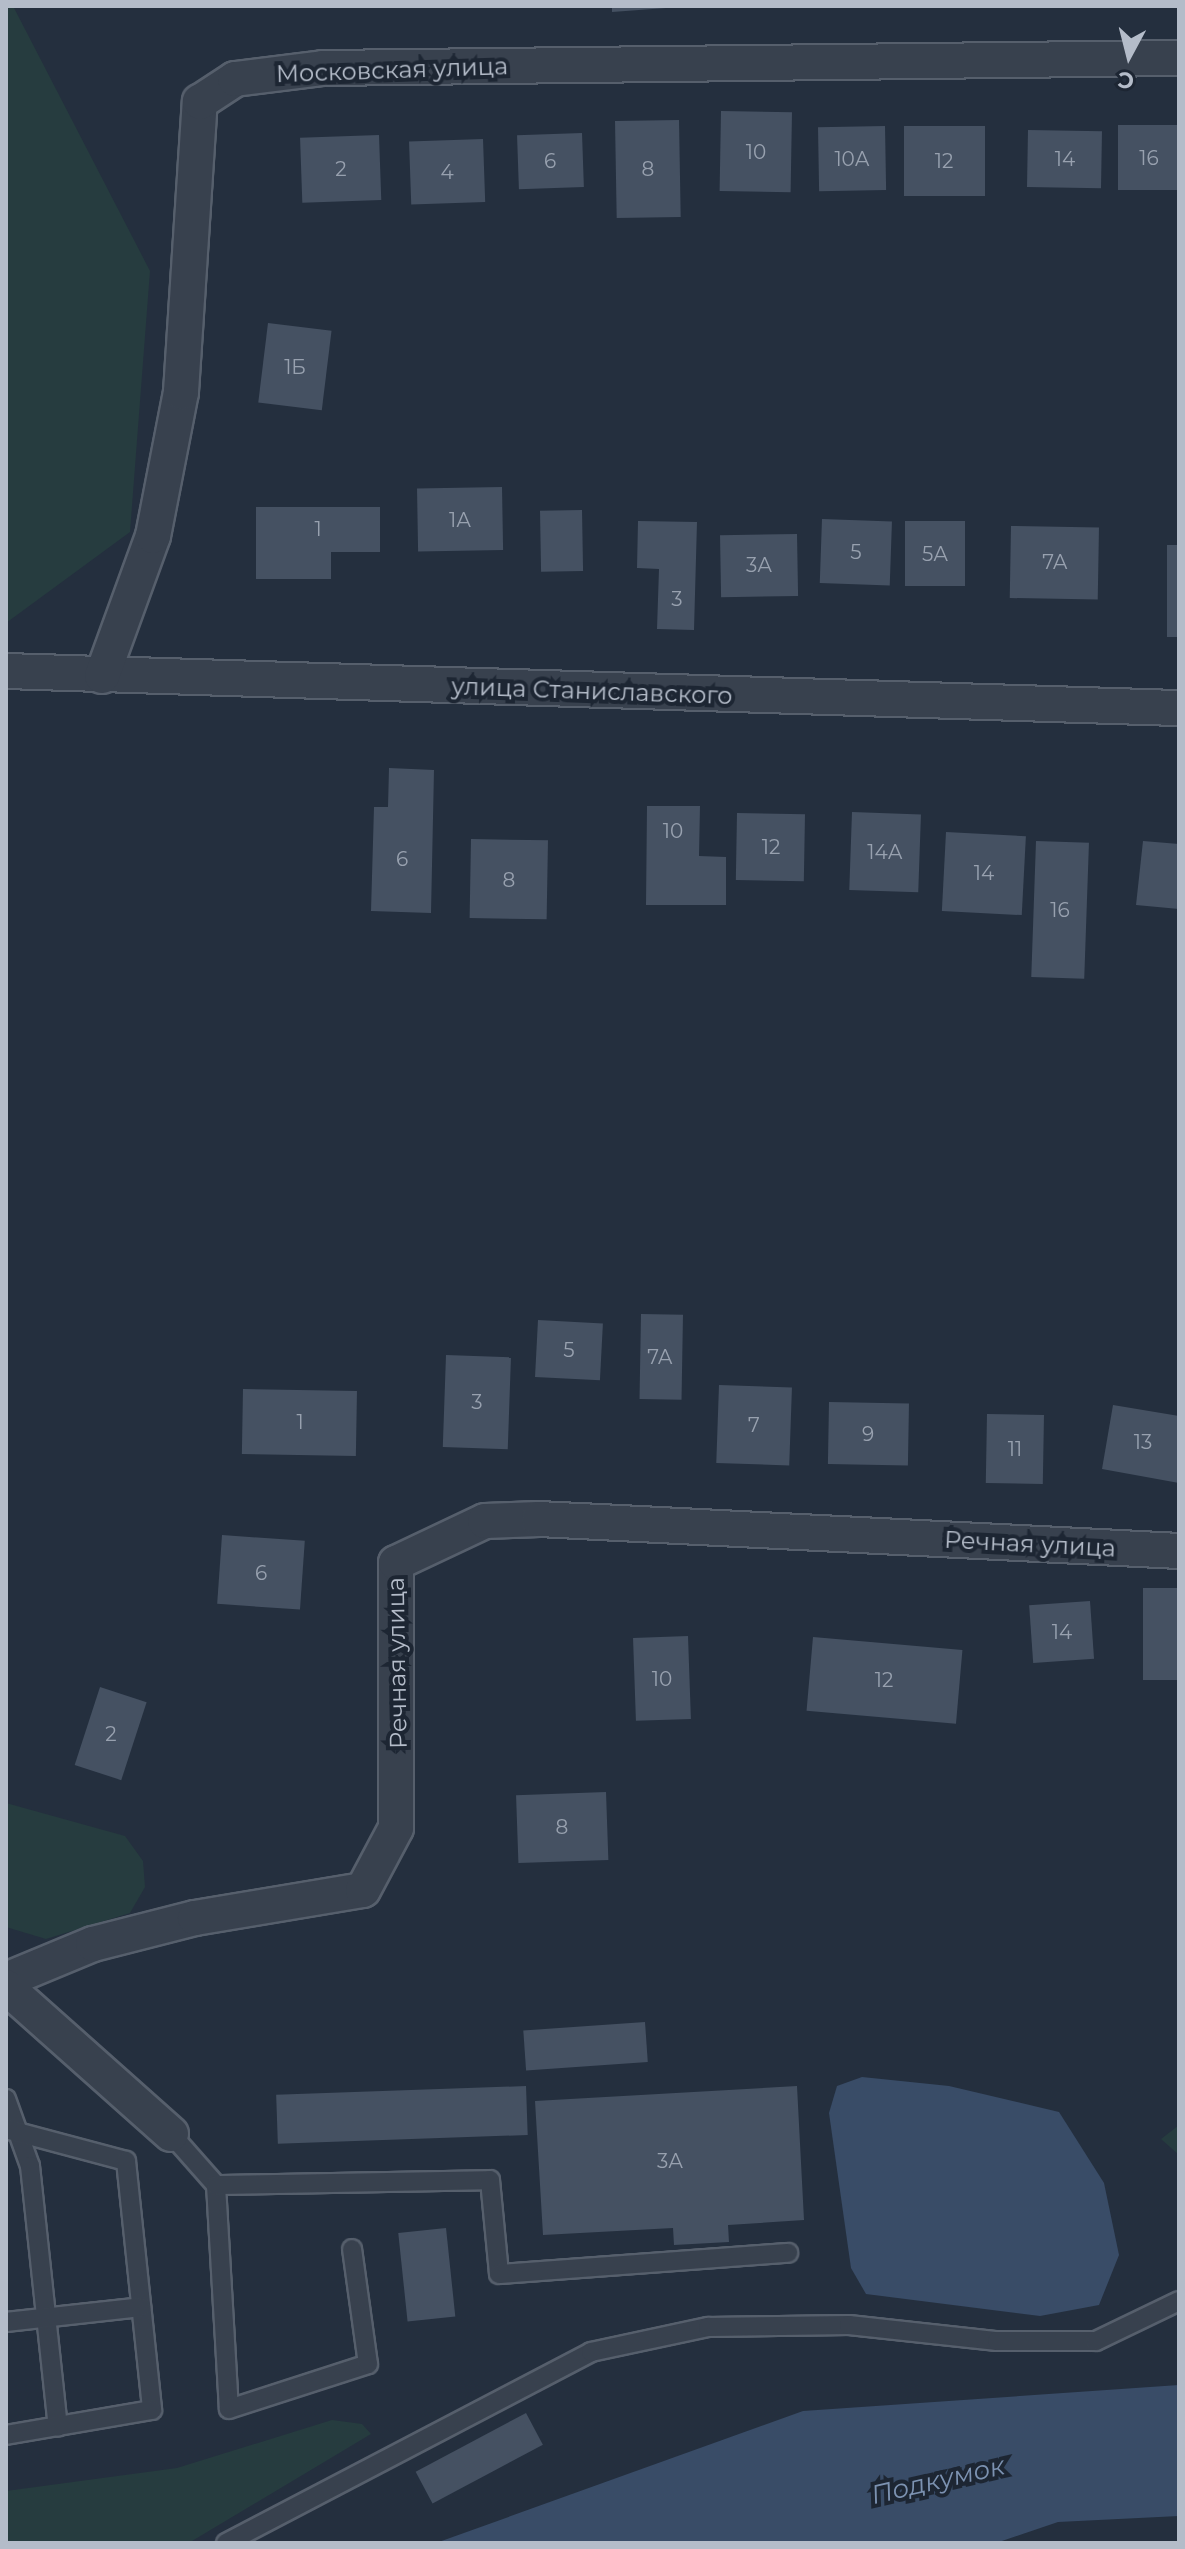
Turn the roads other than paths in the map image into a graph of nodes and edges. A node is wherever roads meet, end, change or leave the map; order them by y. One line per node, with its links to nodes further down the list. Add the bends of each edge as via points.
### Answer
1 (1179, 58): 3 (street, Московская улица, via 323,68 235,79 200,102 181,392 153,536)
2 (6, 671): 3 (street, улица Станиславского)
3 (102, 676): 4 (street, улица Станиславского)
4 (1179, 708)
5 (1179, 1551): 6 (street, Речная улица, via 539,1519 485,1521 396,1563 396,1828 363,1890 195,1918 93,1944)
6 (6, 1980)
7 (6, 1987): 10 (street)
8 (6, 2099): 9 (lane)
9 (14, 2131): 15 (lane, via 126,2161); 16 (lane)
10 (171, 2134): 11 (lane)
11 (216, 2185): 12 (lane, via 229,2409 368,2364); 13 (lane, via 490,2180 499,2274)
12 (352, 2249)
13 (788, 2253)
14 (1179, 2301): 20 (lane, via 1096,2341 997,2341 849,2325 708,2327 591,2352)
15 (141, 2307): 16 (lane); 18 (lane, via 152,2410)
16 (46, 2318): 17 (lane); 18 (lane)
17 (6, 2322)
18 (58, 2427): 19 (lane)
19 (10, 2430)
20 (226, 2543)

